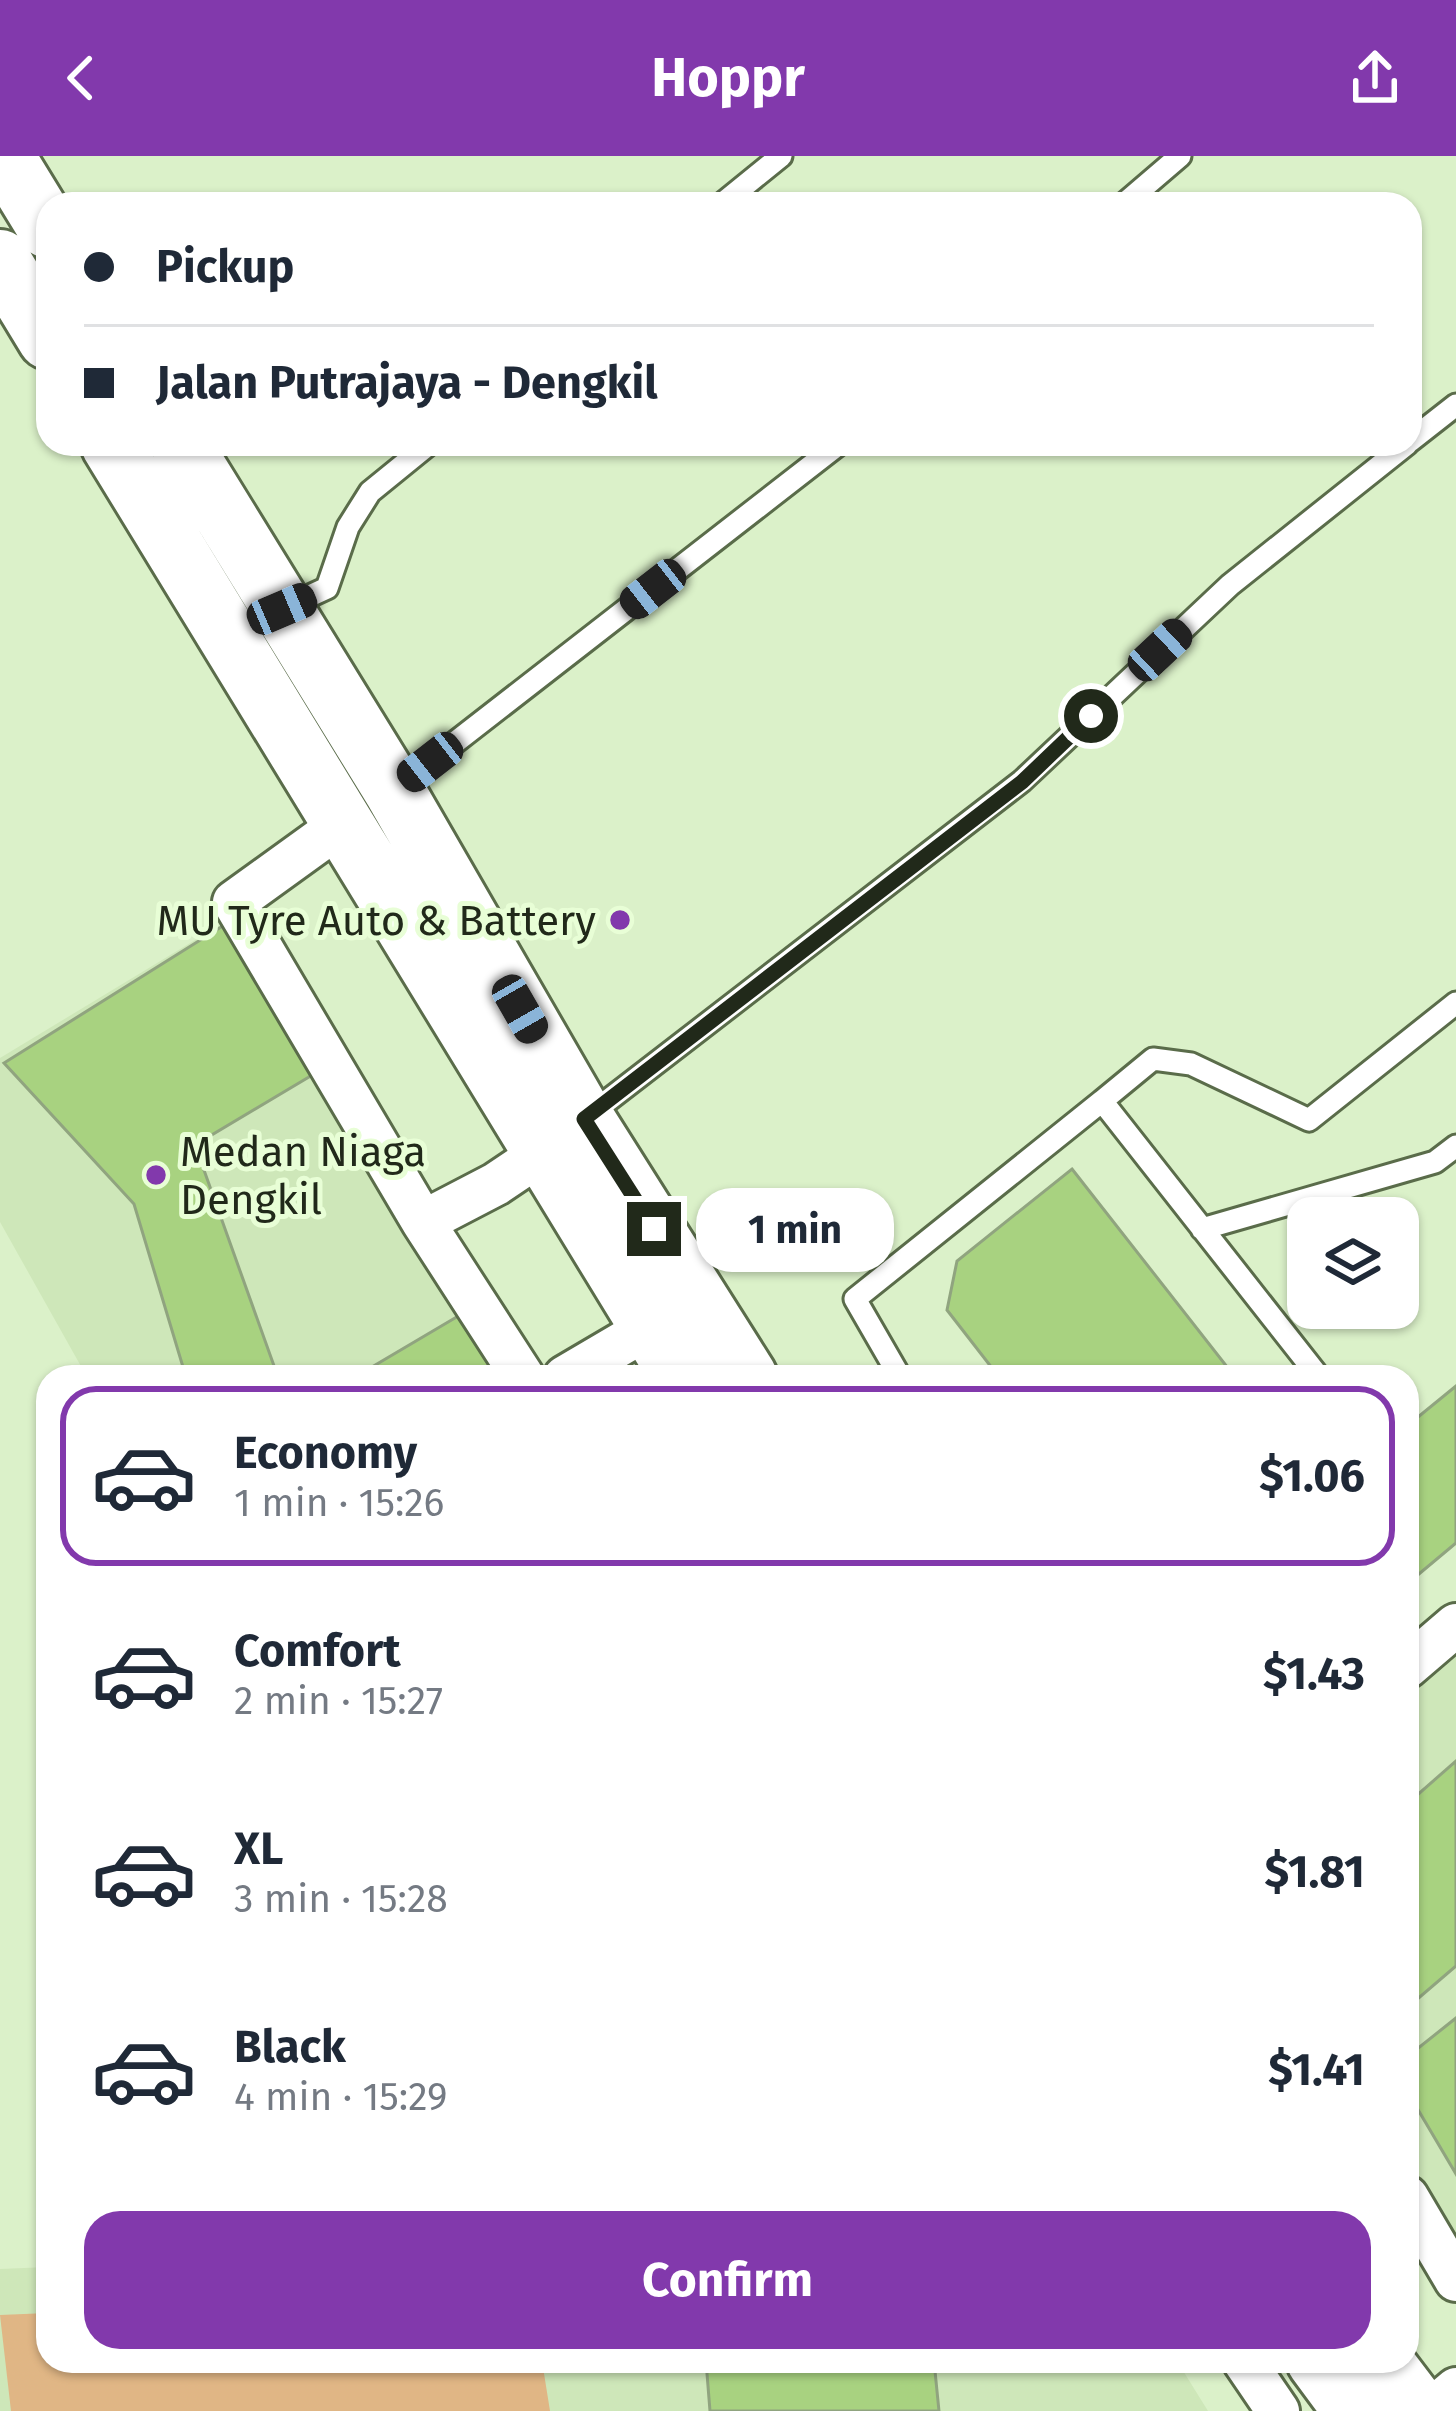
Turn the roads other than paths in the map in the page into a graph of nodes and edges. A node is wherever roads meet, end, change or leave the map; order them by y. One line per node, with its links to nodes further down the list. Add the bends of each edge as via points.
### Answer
1 (4, 156): 6 (main road)
2 (781, 156): 4 (lane)
3 (1180, 156): 5 (lane)
4 (737, 192)
5 (1138, 192)
6 (36, 208)
7 (0, 260): 8 (main road)
8 (36, 319)
9 (1456, 405): 10 (lane)
10 (1422, 432)
11 (118, 456): 18 (main road)
12 (188, 456): 16 (main road)
13 (414, 456): 16 (lane, via 370,492 327,588)
14 (824, 456): 17 (lane)
15 (1392, 456): 21 (lane, via 1230,585 1022,782)
16 (282, 609): 17 (main road)
17 (394, 790): 21 (main road)
18 (342, 824): 21 (main road); 23 (street, via 234,902)
19 (1456, 1003): 20 (lane, via 1309,1120 1191,1064 1153,1059)
20 (1102, 1101): 24 (lane); 30 (lane, via 855,1299)
21 (563, 1136): 23 (street); 25 (main road); 29 (main road)
22 (1456, 1146): 24 (lane, via 1435,1162)
23 (423, 1222): 26 (street)
24 (1202, 1229): 31 (lane)
25 (650, 1327): 27 (street); 28 (main road)
26 (515, 1365)
27 (585, 1365)
28 (674, 1365)
29 (738, 1365)
30 (893, 1365)
31 (1310, 1365)
32 (1456, 1625): 33 (street)
33 (1419, 1657)
34 (1419, 2217): 35 (street)
35 (1456, 2280)
36 (1252, 2373): 40 (street)
37 (1326, 2373): 41 (main road)
38 (1391, 2373): 42 (main road)
39 (1456, 2389): 43 (street)
40 (1278, 2411)
41 (1354, 2411)
42 (1420, 2411)
43 (1430, 2411)

